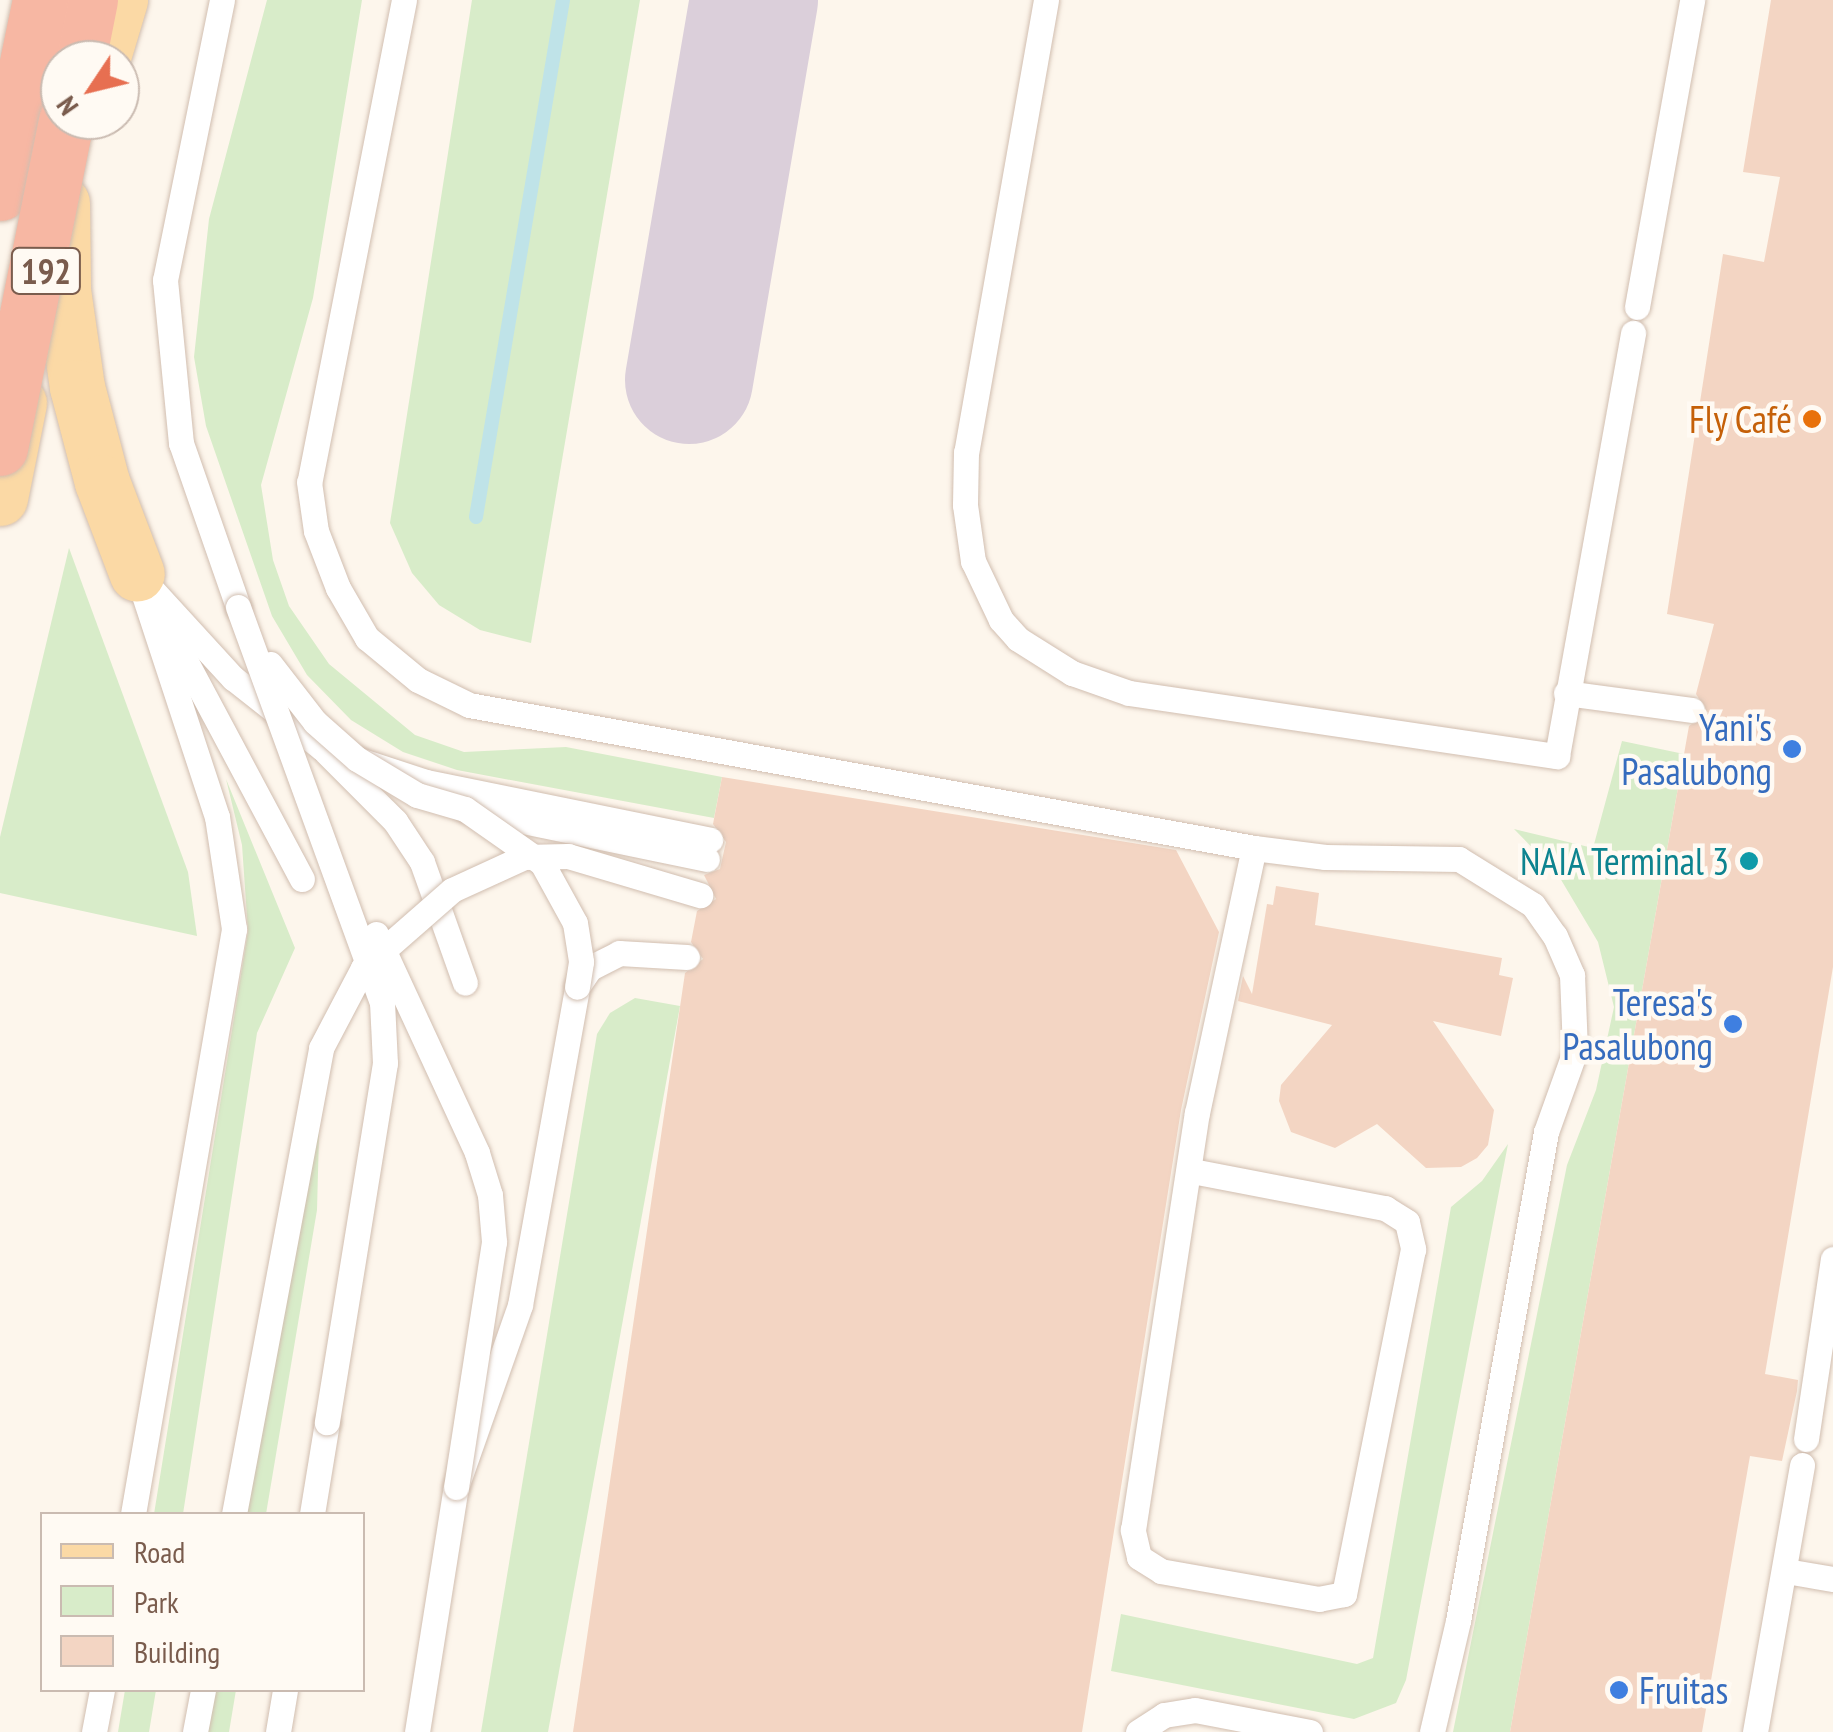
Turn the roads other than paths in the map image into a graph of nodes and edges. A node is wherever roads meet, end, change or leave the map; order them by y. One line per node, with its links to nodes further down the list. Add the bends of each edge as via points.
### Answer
1 (40, 0): 12 (highway)
2 (90, 0): 8 (highway)
3 (120, 0): 9 (main road)
4 (222, 0): 20 (lane, via 165,280 181,443)
5 (404, 0): 26 (lane, via 308,482 316,531 367,638 418,680 469,704)
6 (1046, 0): 21 (lane, via 966,452 967,536 1000,620 1072,673 1129,693 1557,756)
7 (1692, 0): 14 (lane)
8 (82, 40)
9 (108, 40)
10 (62, 140): 17 (highway, bridge)
11 (78, 140): 13 (main road, 192)
12 (0, 193)
13 (62, 193): 16 (main road, 192); 19 (main road, via 63,290 77,387 102,482)
14 (1637, 306)
15 (1633, 333): 21 (lane)
16 (15, 367): 18 (main road, 192)
17 (0, 448)
18 (0, 498)
19 (137, 574): 23 (lane, via 233,678); 27 (lane); 35 (lane, via 217,816 234,930)
20 (238, 607): 24 (lane, bridge, via 273,670 356,760 417,795); 25 (lane, bridge)
21 (1566, 693): 22 (lane)
22 (1692, 710)
23 (322, 748): 24 (lane, via 426,782 709,850); 30 (lane, via 395,821 422,862)
24 (465, 808): 31 (lane, bridge, via 521,845 557,882 579,940)
25 (320, 817): 34 (lane, bridge, via 461,1117 490,1195 494,1242); 37 (lane, bridge, via 382,1002 385,1063)
26 (1254, 848): 32 (lane, via 1197,1113); 43 (lane, via 1459,859 1534,906 1572,975 1575,1052 1546,1132)
27 (302, 879)
28 (700, 895): 36 (lane, bridge, via 578,858 524,857 452,890 364,968 320,1048)
29 (687, 957): 31 (lane, via 619,952 590,968)
30 (465, 982)
31 (577, 986): 34 (lane, bridge, via 520,1305)
32 (1192, 1172): 32 (lane, via 1133,1530 1139,1557 1162,1571 1319,1599 1344,1594 1414,1249 1407,1222 1385,1208)
33 (1833, 1259): 38 (lane)
34 (456, 1487): 47 (lane)
35 (133, 1512)
36 (234, 1512)
37 (312, 1512)
38 (1786, 1570): 39 (lane); 52 (lane)
39 (1833, 1579)
40 (102, 1692): 44 (lane)
41 (203, 1692): 45 (lane)
42 (284, 1692): 46 (lane)
43 (1438, 1699): 50 (lane); 51 (lane)
44 (94, 1732)
45 (195, 1732)
46 (278, 1732)
47 (417, 1732)
48 (1138, 1732): 49 (lane, via 1164,1715 1195,1710)
49 (1310, 1732)
50 (1417, 1732)
51 (1432, 1732)
52 (1755, 1732)

